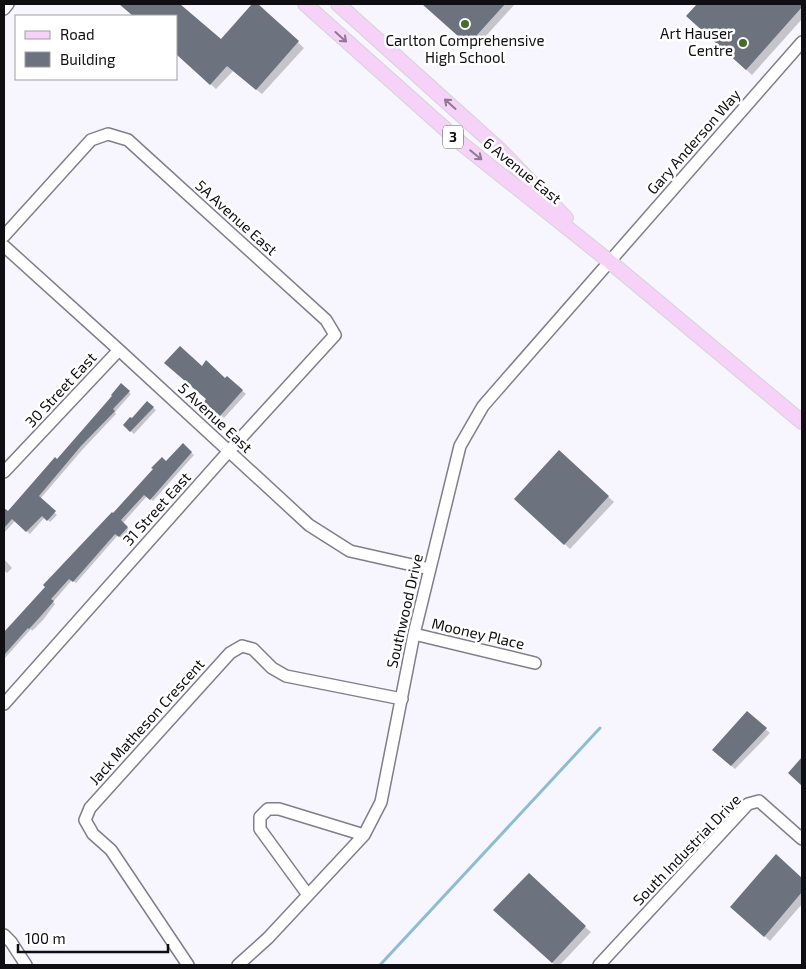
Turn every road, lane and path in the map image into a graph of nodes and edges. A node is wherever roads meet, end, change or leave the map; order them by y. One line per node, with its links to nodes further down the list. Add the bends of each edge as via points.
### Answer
1 (8, 4): 4 (street)
2 (305, 4): 8 (main road, 6 Avenue East / 3, one-way to 8, via 462,144)
3 (338, 4): 8 (main road, 6 Avenue East / 3, one-way to 3, via 499,149)
4 (4, 9)
5 (802, 42): 8 (street, Gary Anderson Way)
6 (4, 236): 9 (street, 5A Avenue East, via 91,140 108,134 128,140 326,320)
7 (4, 246): 10 (street, 5 Avenue East)
8 (609, 262): 11 (main road, 6 Avenue East / 3); 14 (street, Southwood Drive, via 483,406 460,446)
9 (335, 335): 12 (street, 31 Street East)
10 (119, 350): 12 (street, 5 Avenue East); 13 (street, 30 Street East)
11 (802, 422)
12 (229, 451): 14 (street, 5 Avenue East, via 308,524 350,551); 18 (street, 31 Street East)
13 (4, 472)
14 (430, 569): 15 (street, Southwood Drive)
15 (414, 634): 16 (street, Mooney Place); 17 (street, Southwood Drive)
16 (535, 663)
17 (402, 699): 19 (street, Southwood Drive, via 381,802); 24 (street, Jack Matheson Crescent, via 286,676 252,649 242,646 230,653 90,808 85,820 93,834 111,850)
18 (4, 704)
19 (364, 835): 21 (street, Southwood Drive); 21 (street, via 279,809 268,809 260,817 260,828)
20 (802, 840): 26 (street, South Industrial Drive, via 759,801 748,804)
21 (308, 895): 25 (street, Southwood Drive)
22 (4, 934): 23 (street)
23 (26, 965)
24 (188, 965)
25 (238, 965)
26 (599, 965)

